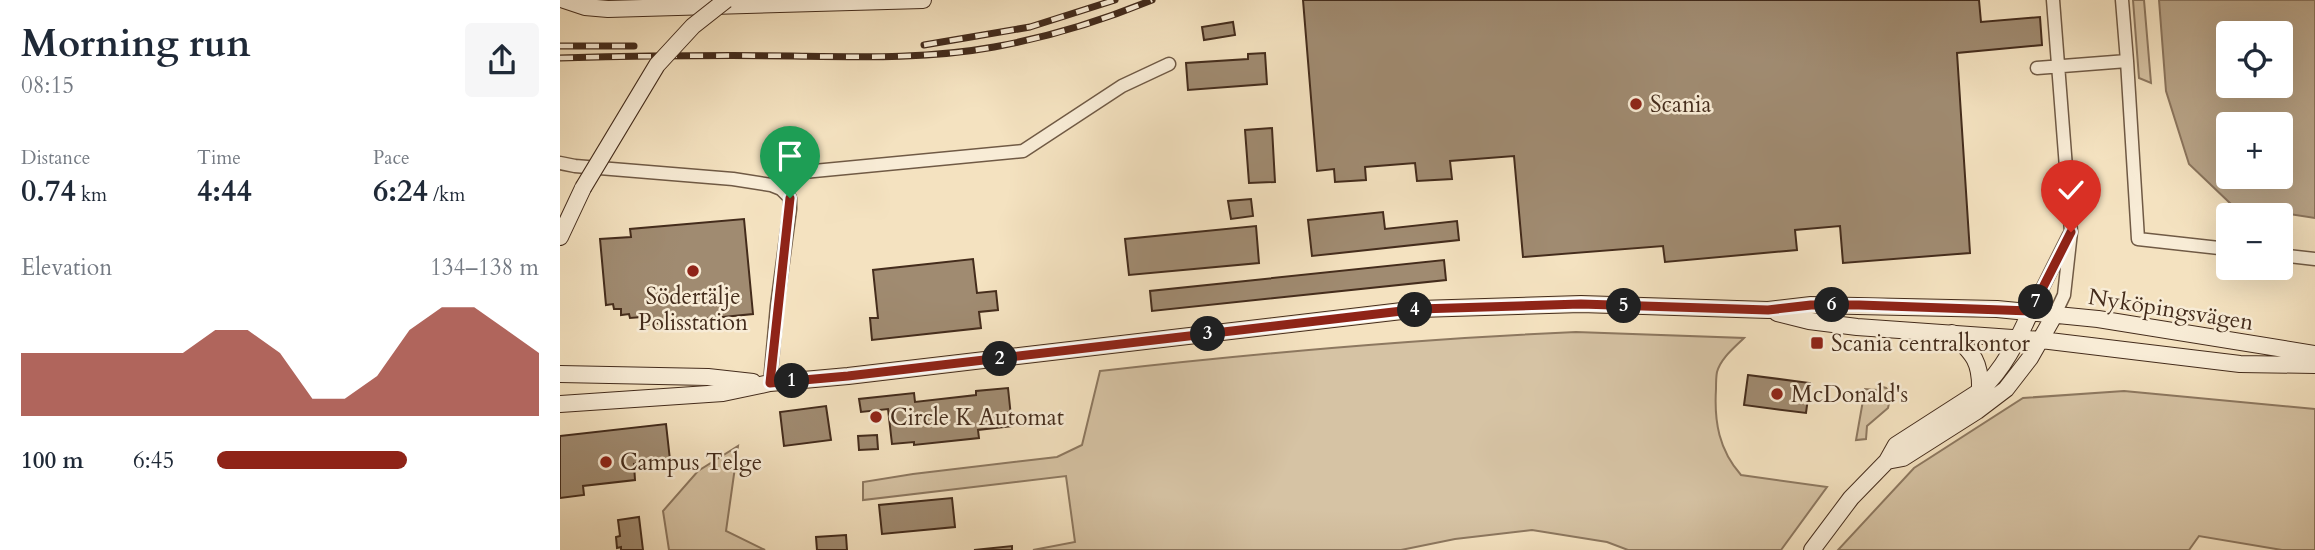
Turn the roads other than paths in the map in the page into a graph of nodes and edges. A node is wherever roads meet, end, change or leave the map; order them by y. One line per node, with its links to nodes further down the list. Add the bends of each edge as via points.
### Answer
1 (564, 0): 3 (main road, via 608,9)
2 (726, 0): 13 (main road, bridge, via 693,26 657,65 583,188)
3 (923, 0)
4 (2053, 0): 8 (street)
5 (2122, 0): 6 (street)
6 (2127, 61): 8 (street); 14 (street, via 2138,239)
7 (1169, 64): 11 (street, via 1122,86 1023,151)
8 (2059, 66): 9 (street); 12 (street)
9 (2037, 68)
10 (560, 163): 26 (street, via 733,179 771,185 790,198)
11 (793, 173)
12 (2071, 232): 18 (street); 19 (street, via 2064,295)
13 (561, 237)
14 (2216, 248)
15 (2293, 256): 16 (street)
16 (2315, 259)
17 (1768, 310): 18 (main road, Nyköpingsvägen, via 1859,305); 20 (main road, Nyköpingsvägen, via 1809,321); 26 (main road, Nyköpingsvägen, via 1581,304 1419,309)
18 (2031, 311): 19 (main road, Nyköpingsvägen); 21 (main road)
19 (2055, 314): 22 (main road); 23 (main road, Nyköpingsvägen)
20 (1952, 333): 21 (main road, Nyköpingsvägen); 27 (main road, via 1978,363)
21 (2018, 338): 22 (main road, Nyköpingsvägen); 27 (main road, via 2001,369)
22 (2041, 340): 24 (main road, Nyköpingsvägen, via 2240,364); 29 (main road, via 2013,382 1995,399 1903,458)
23 (2315, 354)
24 (2315, 365)
25 (560, 374): 26 (main road, Nyköpingsvägen)
26 (770, 383): 28 (main road, Nyköpingsvägen, via 723,393)
27 (1980, 391): 29 (main road, via 1896,446)
28 (563, 401)
29 (1886, 461): 30 (main road)
30 (1812, 550)

